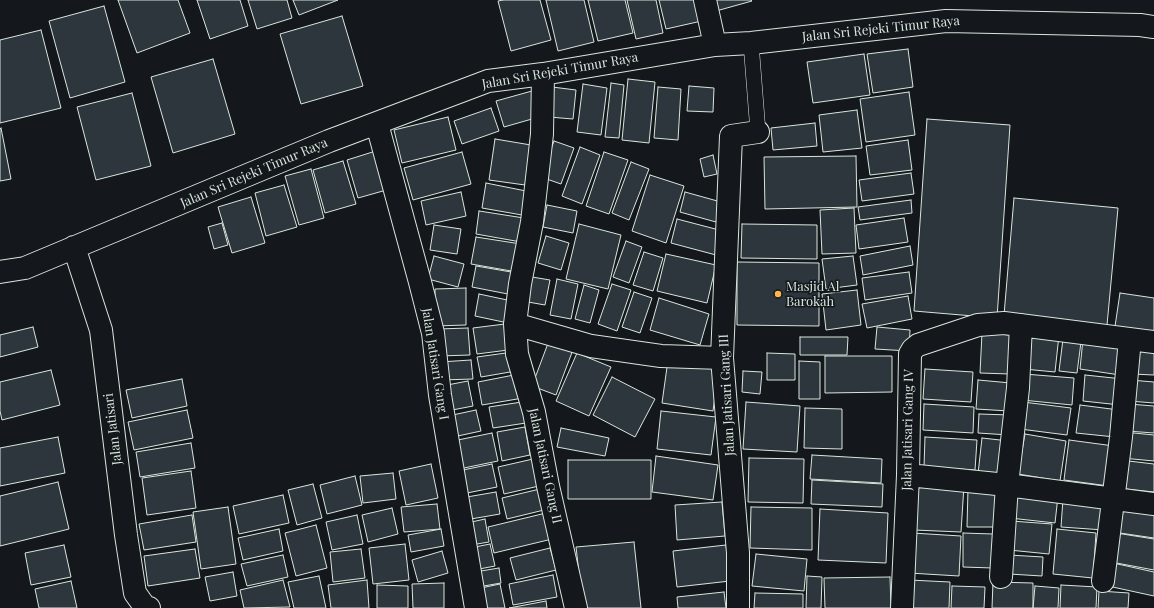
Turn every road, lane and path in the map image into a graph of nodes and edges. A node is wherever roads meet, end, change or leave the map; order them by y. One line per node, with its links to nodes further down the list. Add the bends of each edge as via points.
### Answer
1 (704, 0): 4 (street)
2 (1154, 27): 3 (street, Jalan Sri Rejeki Timur Raya, via 946,21)
3 (751, 43): 4 (street, Jalan Sri Rejeki Timur Raya); 7 (lane)
4 (715, 45): 5 (street, Jalan Sri Rejeki Timur Raya)
5 (543, 74): 6 (street, Jalan Sri Rejeki Timur Raya, via 488,81); 10 (street, Jalan Jatisari Gang II, via 542,134 532,222)
6 (377, 124): 8 (street, Jalan Sri Rejeki Timur Raya, via 329,141); 22 (street, Jalan Jatisari Gang I, via 433,333 440,395)
7 (758, 132): 14 (street, Jalan Jatisari Gang III, via 731,136)
8 (74, 247): 9 (street, Jalan Sri Rejeki Timur Raya, via 25,268); 21 (street, Jalan Jatisari, via 101,330 135,593 145,607)
9 (0, 272)
10 (515, 324): 14 (street, via 591,346 661,356); 23 (street, Jalan Jatisari Gang II, via 517,354 534,412)
11 (1012, 324): 12 (street, Jalan Jatisari Gang IV); 15 (street, Jalan Jatisari Gang IV, via 978,325 918,345 910,354); 16 (street, via 1018,388)
12 (1130, 339): 13 (street, Jalan Jatisari Gang IV); 17 (street, via 1121,437)
13 (1154, 342)
14 (722, 358): 24 (street, Jalan Jatisari Gang III, via 738,553)
15 (908, 475): 16 (street); 25 (street, Jalan Jatisari Gang IV)
16 (1007, 485): 17 (street); 19 (street)
17 (1112, 497): 18 (street); 20 (street)
18 (1154, 504)
19 (1001, 577)
20 (1103, 581)
21 (149, 608)
22 (476, 608)
23 (576, 608)
24 (738, 608)
25 (902, 608)

